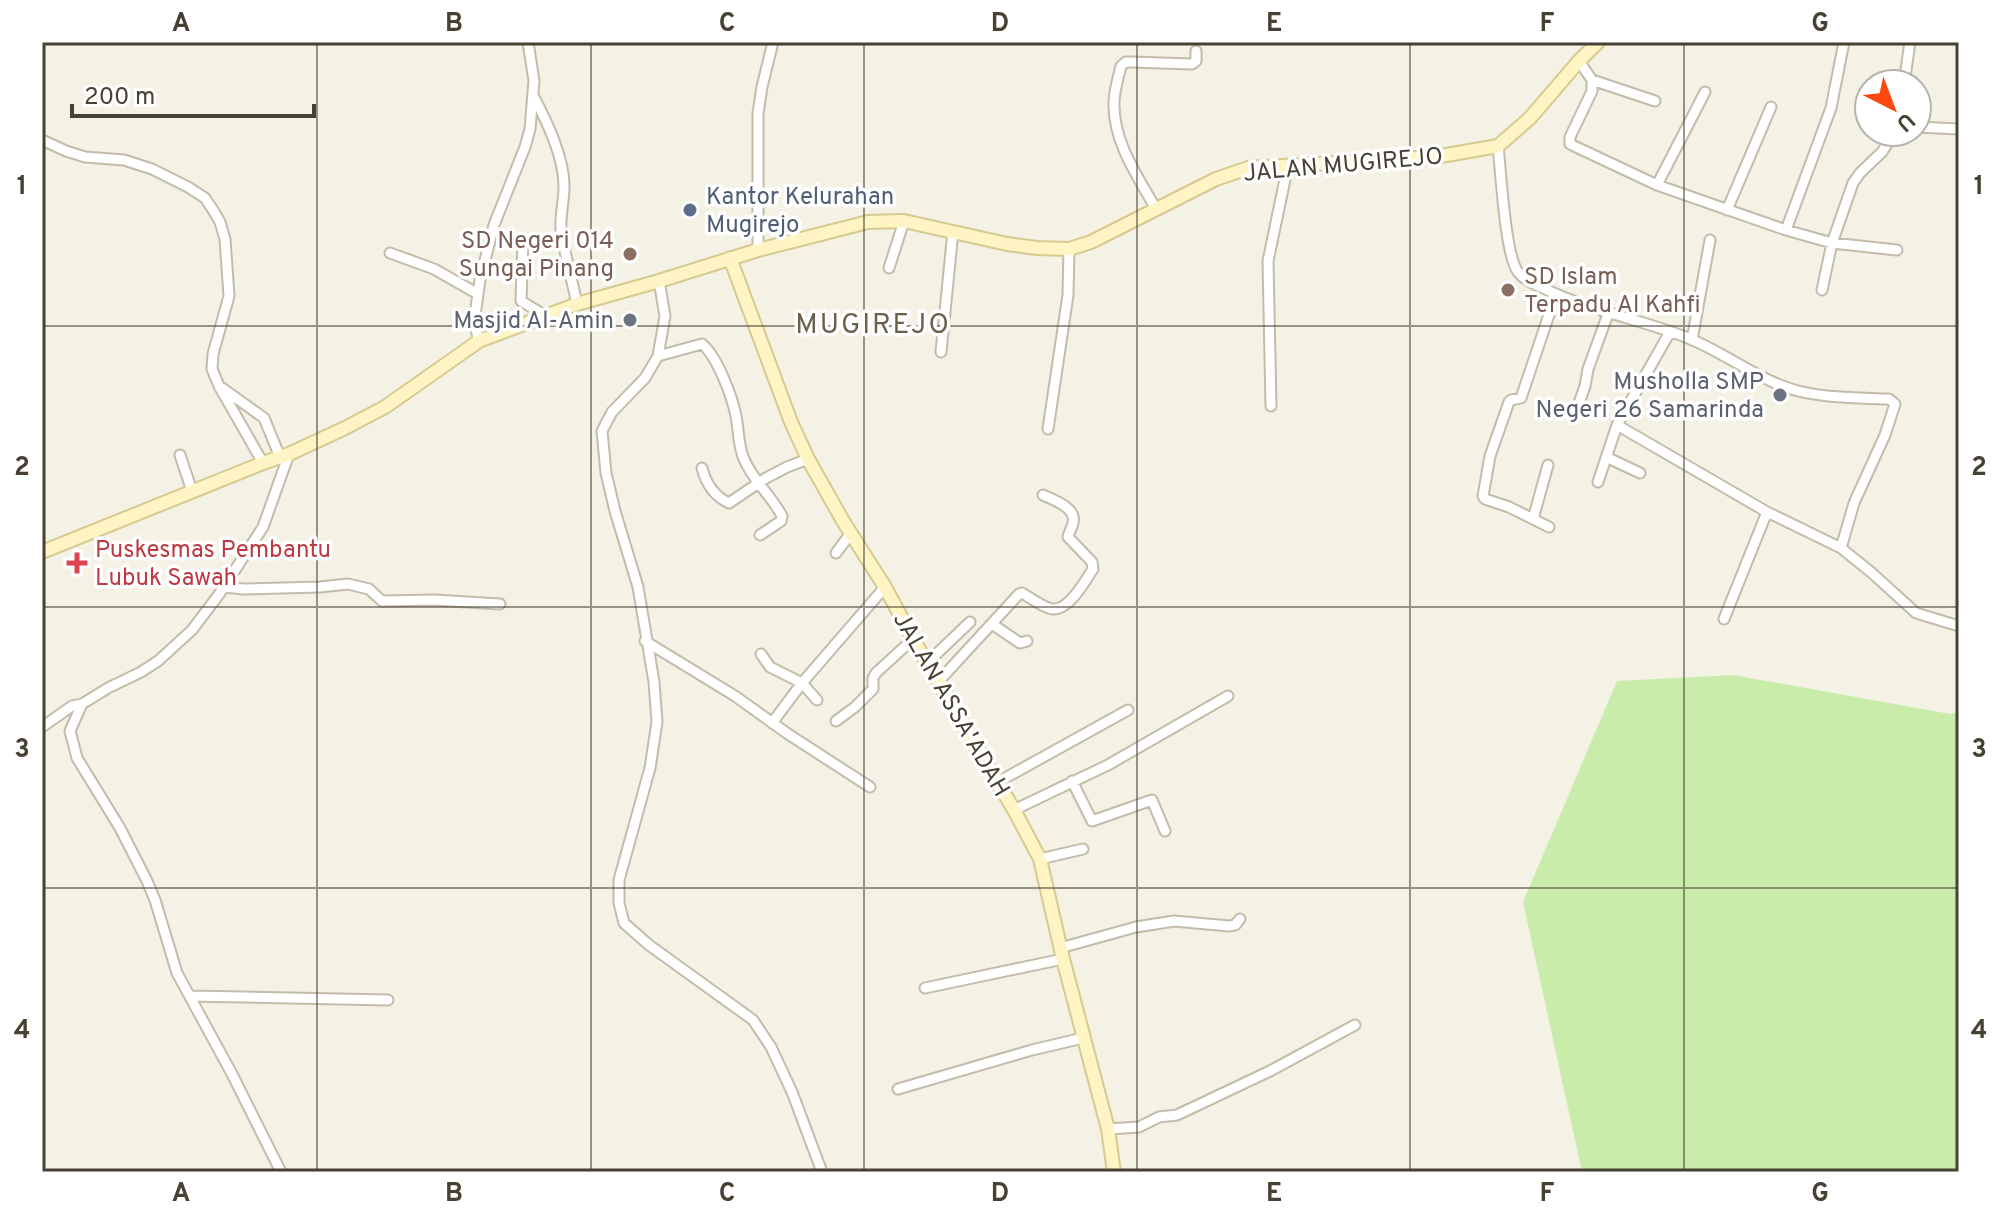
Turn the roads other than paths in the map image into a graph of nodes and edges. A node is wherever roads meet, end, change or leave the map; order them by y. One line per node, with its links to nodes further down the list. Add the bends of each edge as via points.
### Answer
1 (528, 42): 11 (street)
2 (773, 42): 30 (street, via 758,113)
3 (1598, 42): 7 (street)
4 (1844, 42): 24 (street, via 1831,108)
5 (1910, 42): 8 (street)
6 (1196, 51): 21 (street, via 1192,64 1121,66 1114,119 1127,157)
7 (1579, 61): 9 (street); 17 (street)
8 (1906, 68)
9 (1592, 80): 12 (street); 20 (street, via 1570,144)
10 (1705, 92): 20 (street)
11 (534, 97): 37 (street, via 525,147 494,225); 39 (street, via 562,168 561,229)
12 (1655, 101)
13 (1771, 107): 22 (street)
14 (1933, 128): 15 (street)
15 (1959, 129)
16 (42, 140): 47 (street, via 85,157 152,169 205,198 225,239 229,296 212,369)
17 (1498, 146): 19 (street, JALAN MUGIREJO, via 1435,157); 38 (street, via 1510,255 1526,280)
18 (1885, 148): 28 (street, via 1853,183)
19 (1288, 165): 21 (street, JALAN MUGIREJO, via 1236,171); 48 (street, via 1268,261)
20 (1657, 185): 22 (street)
21 (1156, 209): 29 (street, JALAN MUGIREJO)
22 (1727, 210): 24 (street)
23 (904, 221): 25 (street, JALAN MUGIREJO); 30 (street, JALAN MUGIREJO, via 868,222); 34 (street)
24 (1786, 230): 28 (street)
25 (953, 231): 29 (street, JALAN MUGIREJO, via 1007,244); 45 (street)
26 (1710, 240): 43 (street)
27 (523, 241): 41 (street, via 521,301)
28 (1832, 243): 31 (street); 36 (street)
29 (1069, 249): 51 (street, via 1067,305)
30 (758, 250): 33 (street, JALAN MUGIREJO)
31 (1897, 250)
32 (390, 253): 37 (street, via 434,269)
33 (730, 258): 35 (street, JALAN MUGIREJO); 55 (street, JALAN ASSA'ADAH)
34 (889, 268)
35 (659, 281): 39 (street, JALAN MUGIREJO); 46 (street, via 665,316)
36 (1822, 290)
37 (478, 294): 44 (street, via 474,322)
38 (1556, 294): 40 (street); 65 (street, via 1521,398 1510,400 1490,456 1483,496)
39 (577, 304): 41 (street, JALAN MUGIREJO)
40 (1608, 314): 42 (street); 49 (street)
41 (546, 316): 44 (street, JALAN MUGIREJO)
42 (1670, 332): 43 (street); 50 (street)
43 (1692, 340): 69 (street, via 1781,386 1889,399 1895,404)
44 (479, 341): 53 (street, JALAN MUGIREJO, via 385,407)
45 (941, 352)
46 (658, 356): 61 (street, via 705,346 732,401 742,455); 80 (street, via 602,431 606,473 638,587)
47 (219, 386): 53 (street, via 264,418); 56 (street)
48 (1271, 406)
49 (1578, 406)
50 (1617, 425): 54 (street); 64 (street)
51 (1048, 429)
52 (180, 455): 62 (street)
53 (285, 456): 56 (street, JALAN MUGIREJO); 72 (street, via 263,527)
54 (1606, 457): 59 (street); 60 (street)
55 (808, 459): 61 (street); 67 (street, JALAN ASSA'ADAH)
56 (263, 463): 62 (street, JALAN MUGIREJO)
57 (1548, 465): 65 (street)
58 (702, 468): 61 (street, via 713,492 725,502)
59 (1640, 473)
60 (1598, 482)
61 (758, 483): 68 (street, via 782,516)
62 (192, 491): 70 (street, JALAN MUGIREJO)
63 (1043, 495): 77 (street, via 1073,515 1068,537 1093,569 1060,608 1048,608 1022,593)
64 (1767, 512): 69 (street); 75 (street)
65 (1533, 519): 66 (street)
66 (1549, 527)
67 (851, 533): 71 (street); 73 (street, JALAN ASSA'ADAH)
68 (760, 535)
69 (1841, 548): 78 (street, via 1916,613)
70 (42, 552)
71 (836, 553)
72 (224, 587): 74 (street, via 348,584 367,588 382,601); 88 (street, via 192,630 158,661)
73 (885, 587): 79 (street, JALAN ASSA'ADAH); 85 (street)
74 (500, 604)
75 (1724, 619)
76 (970, 622): 83 (street)
77 (992, 624): 81 (street, via 1020,643); 84 (street)
78 (1959, 626)
79 (913, 639): 83 (street, JALAN ASSA'ADAH); 90 (street, via 876,673 873,689)
80 (645, 641): 91 (street); 110 (street, via 657,722 619,880 624,923 753,1020 792,1092)
81 (1027, 641)
82 (761, 654): 85 (street, via 770,667)
83 (927, 663): 84 (street, JALAN ASSA'ADAH)
84 (938, 682): 94 (street, JALAN ASSA'ADAH)
85 (802, 683): 87 (street); 91 (street)
86 (1228, 696): 93 (street)
87 (817, 700)
88 (82, 704): 92 (street); 103 (street, via 70,731 77,758 151,890 177,973)
89 (1128, 710): 94 (street)
90 (836, 721)
91 (772, 723): 95 (street)
92 (42, 727)
93 (1072, 781): 96 (street); 97 (street, via 1092,821 1152,800)
94 (998, 782): 96 (street, JALAN ASSA'ADAH)
95 (870, 787)
96 (1014, 810): 99 (street, JALAN ASSA'ADAH)
97 (1165, 831)
98 (1083, 849): 99 (street)
99 (1040, 859): 101 (street, JALAN ASSA'ADAH)
100 (1240, 919): 101 (street, via 1229,926 1174,921 1136,927)
101 (1062, 953): 102 (street); 106 (street, JALAN ASSA'ADAH)
102 (925, 988)
103 (190, 996): 104 (street); 109 (street)
104 (388, 1000)
105 (1355, 1025): 108 (street, via 1177,1115 1139,1127)
106 (1083, 1038): 107 (street); 108 (street, JALAN ASSA'ADAH)
107 (898, 1089)
108 (1108, 1129): 111 (street, JALAN ASSA'ADAH)
109 (281, 1172)
110 (822, 1172)
111 (1114, 1172)

